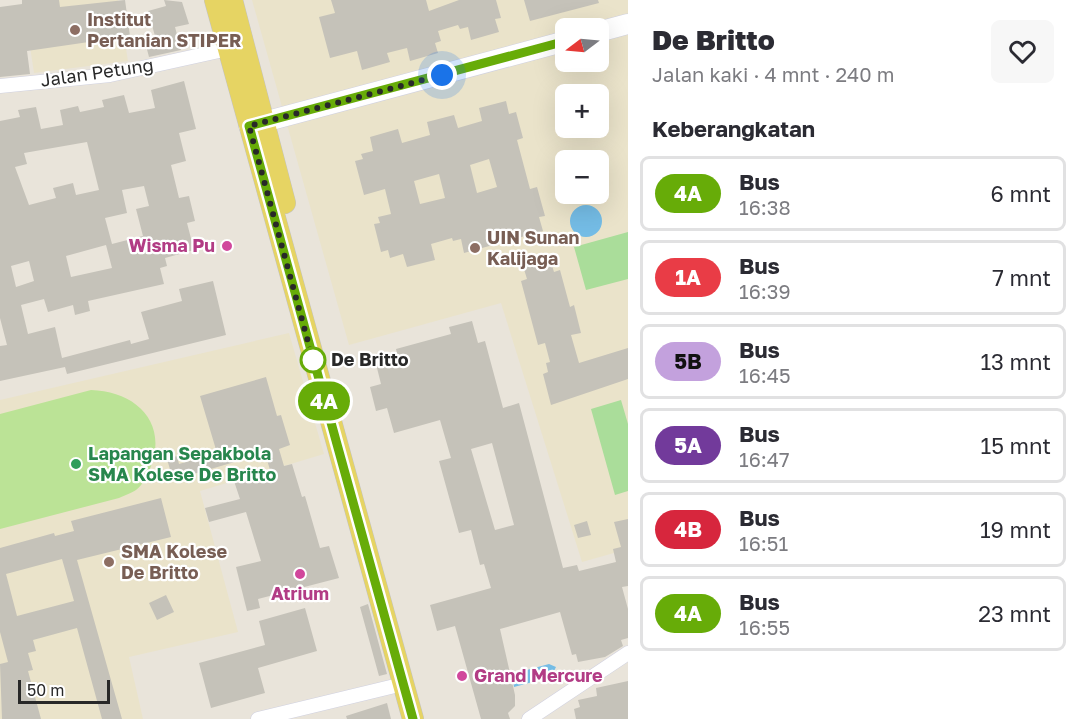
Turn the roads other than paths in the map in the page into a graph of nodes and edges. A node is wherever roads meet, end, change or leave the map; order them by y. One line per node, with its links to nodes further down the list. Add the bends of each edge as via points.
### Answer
1 (215, 0): 6 (main road)
2 (232, 0): 8 (main road)
3 (628, 24): 4 (main road)
4 (609, 29)
5 (555, 44): 8 (main road)
6 (228, 49): 7 (street, Jalan Petung, via 110,75); 8 (main road)
7 (0, 86)
8 (256, 124): 9 (main road)
9 (337, 420): 11 (main road); 14 (main road)
10 (628, 653): 15 (street)
11 (403, 684): 12 (street); 13 (main road)
12 (258, 719)
13 (412, 719)
14 (427, 719)
15 (530, 719)

